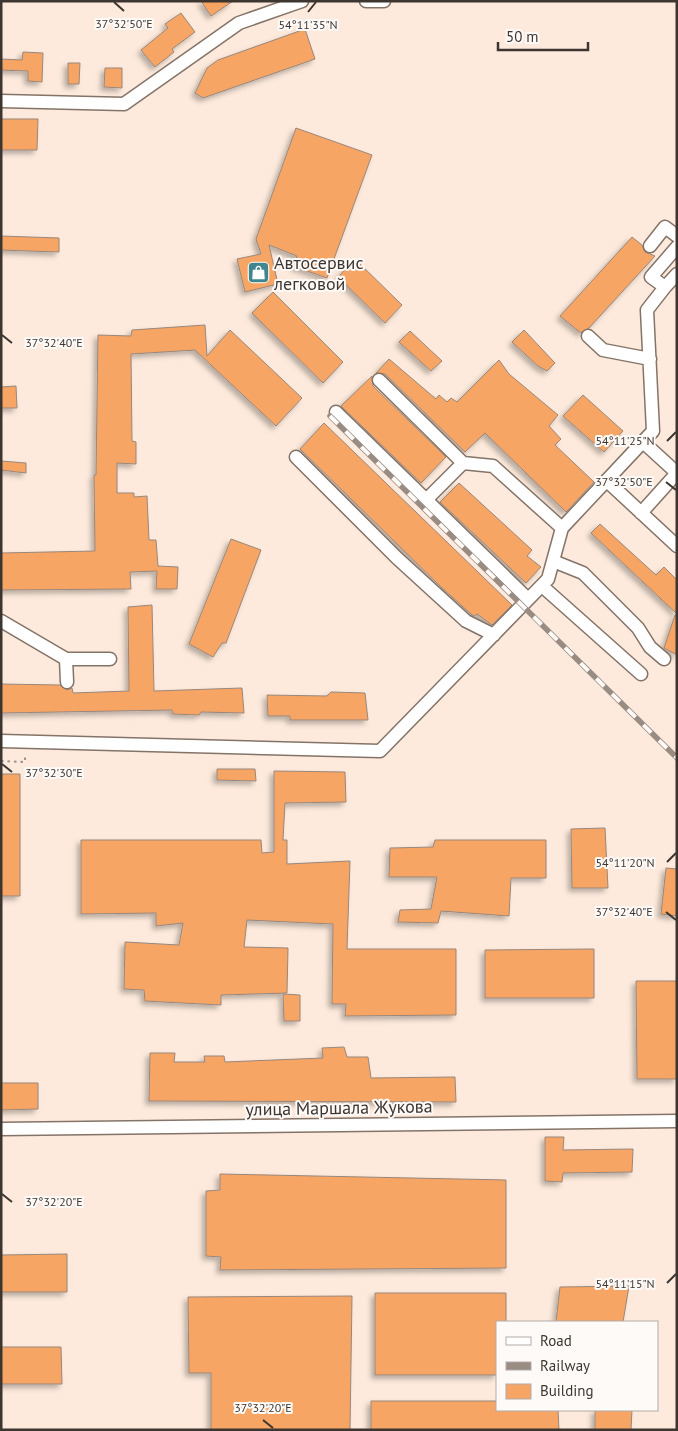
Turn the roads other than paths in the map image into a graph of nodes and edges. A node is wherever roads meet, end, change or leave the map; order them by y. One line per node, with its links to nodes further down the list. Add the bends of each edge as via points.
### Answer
1 (302, 1): 4 (street, via 239,24 124,104)
2 (366, 1): 3 (street)
3 (384, 1)
4 (1, 101)
5 (677, 236): 6 (street, via 665,227)
6 (650, 246)
7 (677, 247): 9 (street, via 651,277)
8 (677, 274): 9 (street)
9 (665, 287): 11 (street, via 647,310)
10 (588, 336): 11 (street, via 603,350)
11 (650, 359): 14 (street, via 653,431)
12 (379, 380): 16 (street)
13 (336, 412): 19 (street)
14 (643, 442): 17 (street); 18 (street)
15 (296, 457): 27 (street, via 397,558 466,620)
16 (463, 463): 19 (street); 21 (street, via 494,466)
17 (677, 473): 20 (street)
18 (607, 481): 20 (street); 21 (street)
19 (426, 500): 25 (street)
20 (641, 513): 22 (street)
21 (562, 528): 23 (street)
22 (677, 546)
23 (553, 561): 24 (street, via 548,580); 30 (street, via 583,572)
24 (542, 586): 25 (street); 31 (street)
25 (528, 599): 27 (street)
26 (1, 621): 28 (street)
27 (494, 635): 33 (street, via 380,751)
28 (66, 659): 29 (street); 32 (street)
29 (110, 659)
30 (664, 659)
31 (641, 674)
32 (67, 682)
33 (1, 741)
34 (677, 1121): 35 (street, улица Маршала Жукова)
35 (1, 1130)

